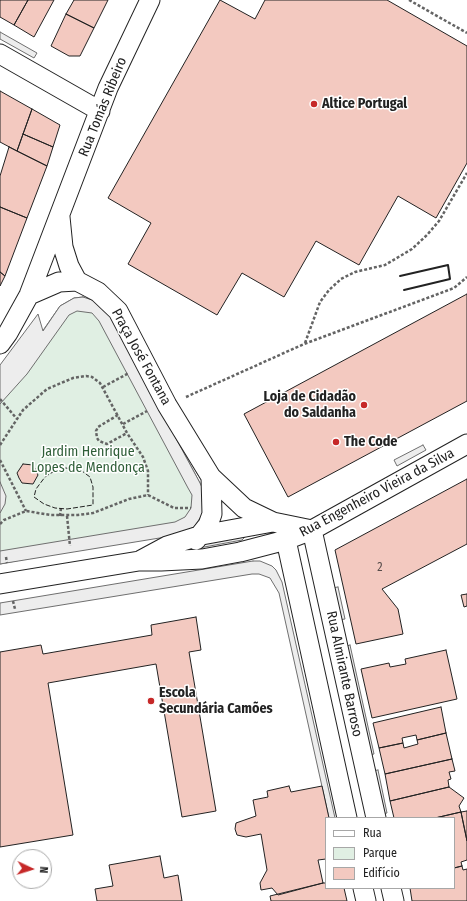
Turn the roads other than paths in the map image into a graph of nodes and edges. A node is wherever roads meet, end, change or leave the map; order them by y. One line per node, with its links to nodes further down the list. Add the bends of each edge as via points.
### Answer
1 (150, 0): 3 (street, Rua Tomás Ribeiro, via 108,88)
2 (0, 54): 3 (street)
3 (100, 111): 4 (street, Rua Tomás Ribeiro)
4 (60, 215): 5 (street, via 63,247); 6 (street, Rua Tomás Ribeiro)
5 (77, 281): 6 (street, via 59,282); 9 (street, Praça José Fontana, via 98,292 118,311 160,407)
6 (29, 295): 7 (street)
7 (0, 344)
8 (467, 444): 11 (street, Rua Engenheiro Vieira da Silva)
9 (211, 477): 10 (street, Praça José Fontana, via 244,508); 12 (street, Praça José Fontana, via 212,514)
10 (273, 522): 11 (street, Praça José Fontana); 12 (street, Praça José Fontana)
11 (312, 530): 13 (street, Rua Engenheiro Vieira da Silva); 18 (street, Rua Almirante Barroso)
12 (202, 535): 14 (street, Praça José Fontana, via 166,546); 15 (street, Praça José Fontana, via 193,544)
13 (286, 540): 15 (street, Praça José Fontana, via 240,552); 17 (street, Rua Almirante Barroso)
14 (139, 561): 15 (street, Praça José Fontana); 16 (street, Praça José Fontana)
15 (161, 561)
16 (0, 584)
17 (348, 817)
18 (376, 817)
19 (363, 889): 21 (street)
20 (391, 889): 22 (street)
21 (366, 901)
22 (394, 901)

